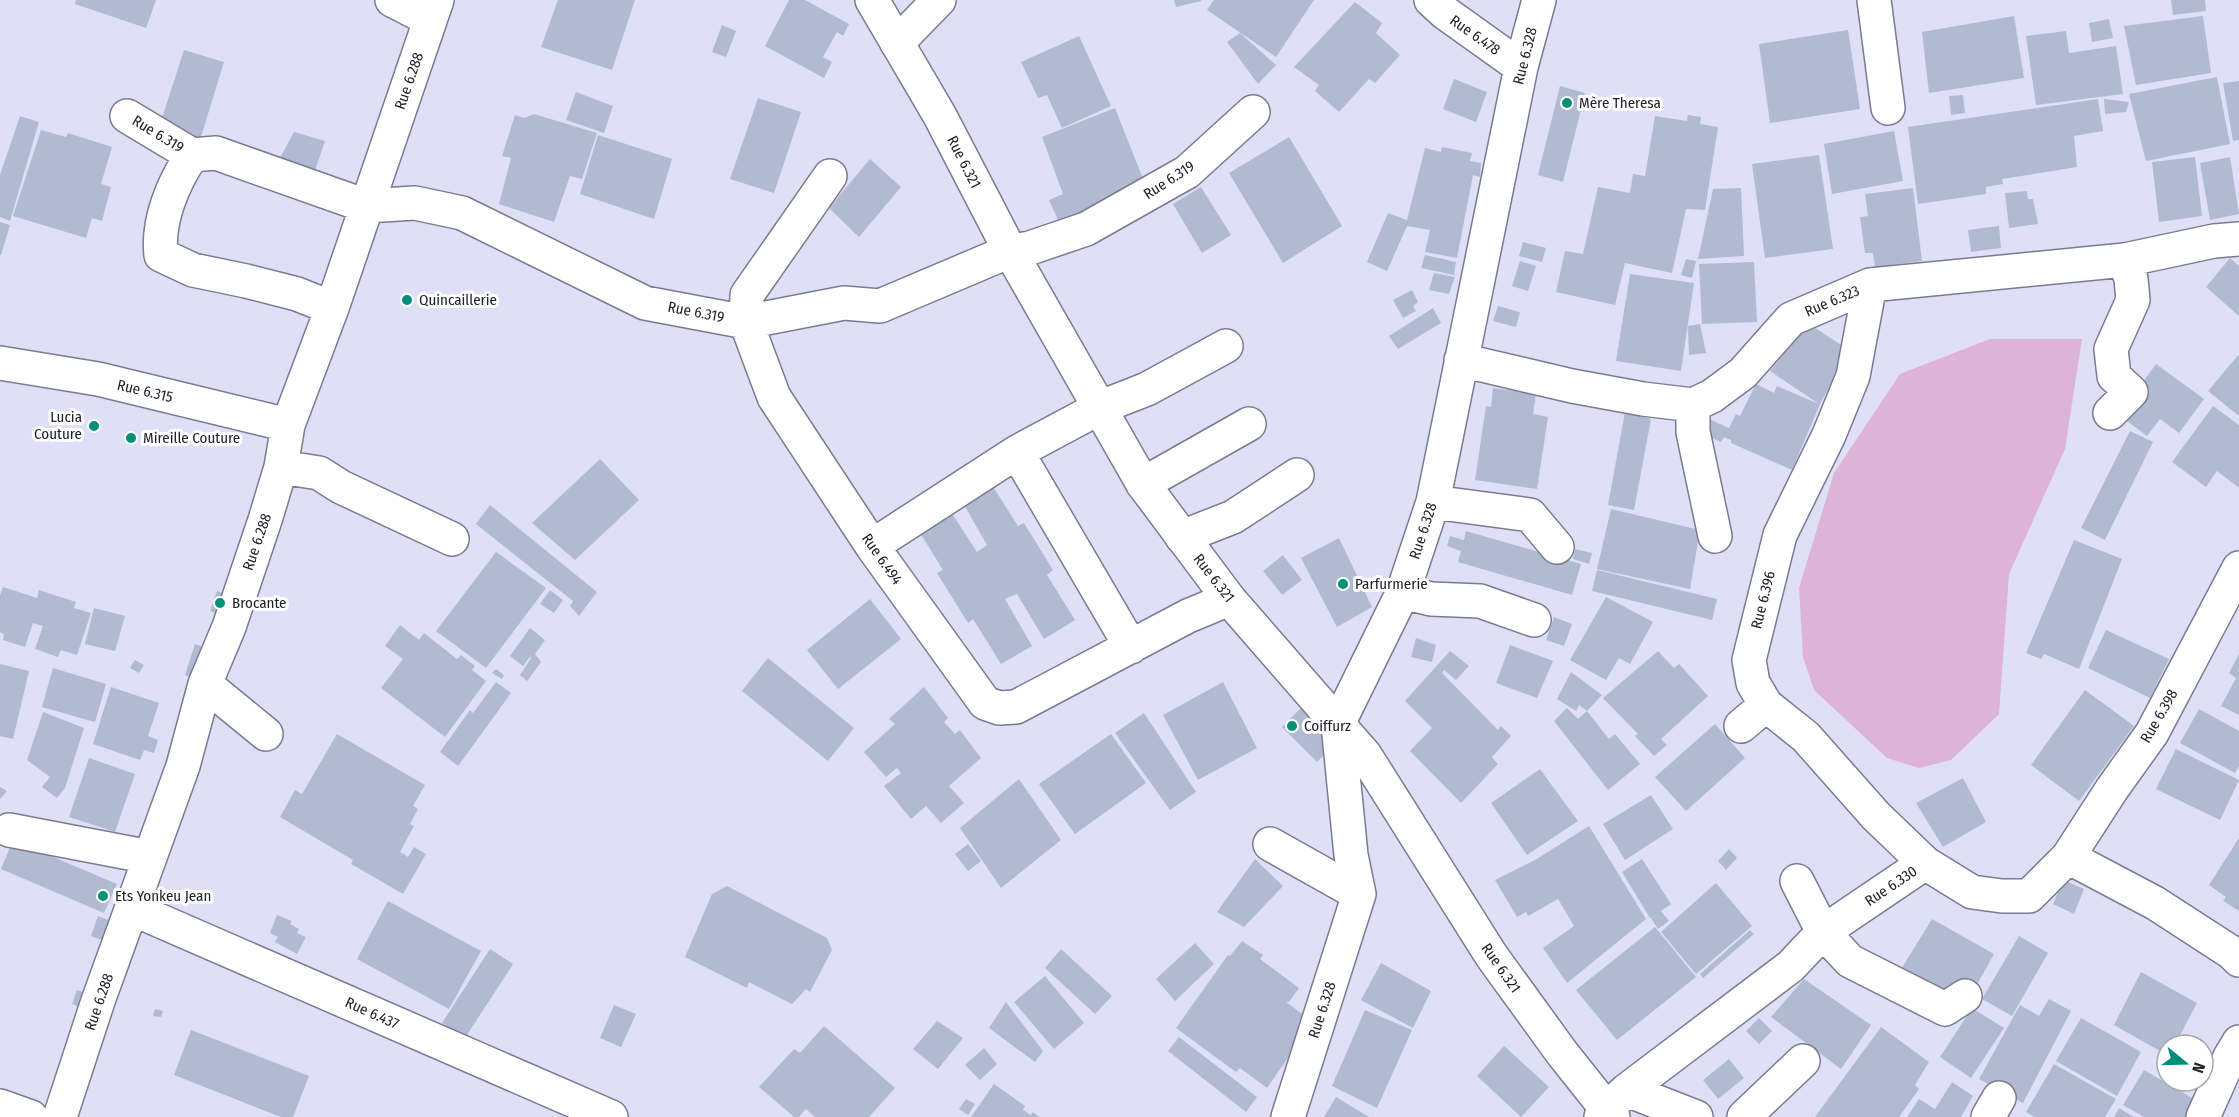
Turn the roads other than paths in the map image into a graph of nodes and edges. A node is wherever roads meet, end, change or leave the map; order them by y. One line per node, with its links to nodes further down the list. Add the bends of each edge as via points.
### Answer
1 (392, 0): 7 (street)
2 (872, 0): 8 (street, Rue 6.321)
3 (939, 0): 8 (street)
4 (1431, 0): 9 (street, Rue 6.478)
5 (1539, 0): 9 (street, Rue 6.328)
6 (1874, 0): 10 (street)
7 (433, 10): 15 (street, Rue 6.288)
8 (897, 43): 17 (street, Rue 6.321)
9 (1521, 67): 23 (street, Rue 6.328)
10 (1888, 108)
11 (1253, 112): 17 (street, Rue 6.319, via 1187,172 1107,218 1086,229)
12 (127, 116): 13 (street, Rue 6.319)
13 (192, 155): 15 (street, Rue 6.319, via 216,153); 20 (street, via 177,176 159,237 161,255 193,270 297,294)
14 (830, 176): 21 (street, Rue 6.494, via 747,295)
15 (366, 206): 20 (street, Rue 6.288); 21 (street, Rue 6.319, via 416,204 462,213 645,303)
16 (2239, 239): 18 (street, Rue 6.323)
17 (1010, 251): 21 (street, Rue 6.319, via 880,306 844,303); 26 (street, Rue 6.321)
18 (2124, 260): 19 (street, Rue 6.323); 27 (street, via 2133,300 2111,349 2114,376 2131,392)
19 (1870, 285): 25 (street, Rue 6.323, via 1791,319 1743,373); 46 (street, Rue 6.396, via 1853,376 1780,535 1758,621 1749,660 1753,683)
20 (332, 308): 29 (street, Rue 6.288)
21 (746, 322): 38 (street, Rue 6.494, via 774,397)
22 (1226, 346): 26 (street, via 1147,390)
23 (1461, 360): 25 (street, via 1572,386); 34 (street, Rue 6.328)
24 (0, 363): 29 (street, Rue 6.315, via 98,379)
25 (1693, 405): 35 (street, via 1693,432)
26 (1101, 407): 30 (street); 33 (street, Rue 6.321)
27 (2110, 413)
28 (1249, 424): 33 (street)
29 (288, 425): 31 (street, Rue 6.288)
30 (1017, 452): 38 (street); 44 (street)
31 (281, 467): 37 (street, via 319,473); 45 (street, Rue 6.288, via 229,627)
32 (1297, 475): 36 (street, via 1233,517)
33 (1143, 484): 36 (street, Rue 6.321)
34 (1433, 502): 39 (street, via 1530,515); 41 (street, Rue 6.328)
35 (1714, 536)
36 (1182, 537): 42 (street, Rue 6.321)
37 (452, 539)
38 (872, 546): 44 (street, Rue 6.494, via 985,703 999,708 1016,707)
39 (1557, 547)
40 (2239, 568): 53 (street, Rue 6.398, via 2152,733)
41 (1403, 592): 43 (street, via 1431,599 1480,601); 47 (street, Rue 6.328)
42 (1229, 598): 44 (street, Rue 6.494); 47 (street, Rue 6.321)
43 (1534, 620)
44 (1131, 647)
45 (205, 684): 49 (street); 52 (street, Rue 6.288, via 183,766)
46 (1766, 705): 48 (street); 54 (street, Rue 6.396, via 1806,737 1876,816)
47 (1338, 724): 56 (street, Rue 6.328, via 1351,855); 64 (street, Rue 6.321, via 1365,755 1491,955 1562,1053)
48 (1741, 726)
49 (266, 734)
50 (9, 830): 52 (street)
51 (1270, 844): 56 (street)
52 (150, 857): 57 (street, Rue 6.288)
53 (2068, 857): 54 (street, Rue 6.330, via 2029,896 1972,892); 59 (street, via 2155,903)
54 (1925, 863): 58 (street, Rue 6.330)
55 (1797, 880): 58 (street)
56 (1359, 894): 68 (street, Rue 6.328)
57 (133, 909): 66 (street, Rue 6.288); 67 (street, Rue 6.437)
58 (1824, 932): 60 (street, via 1850,961 1945,1010); 64 (street, Rue 6.330, via 1791,966)
59 (2239, 960)
60 (1965, 996)
61 (2239, 1042): 71 (street)
62 (1803, 1061): 70 (street)
63 (0, 1106): 65 (street)
64 (1612, 1108): 69 (street)
65 (31, 1117)
66 (60, 1117)
67 (611, 1117)
68 (1288, 1117)
69 (1696, 1117)
70 (1744, 1117)
71 (2203, 1117)

